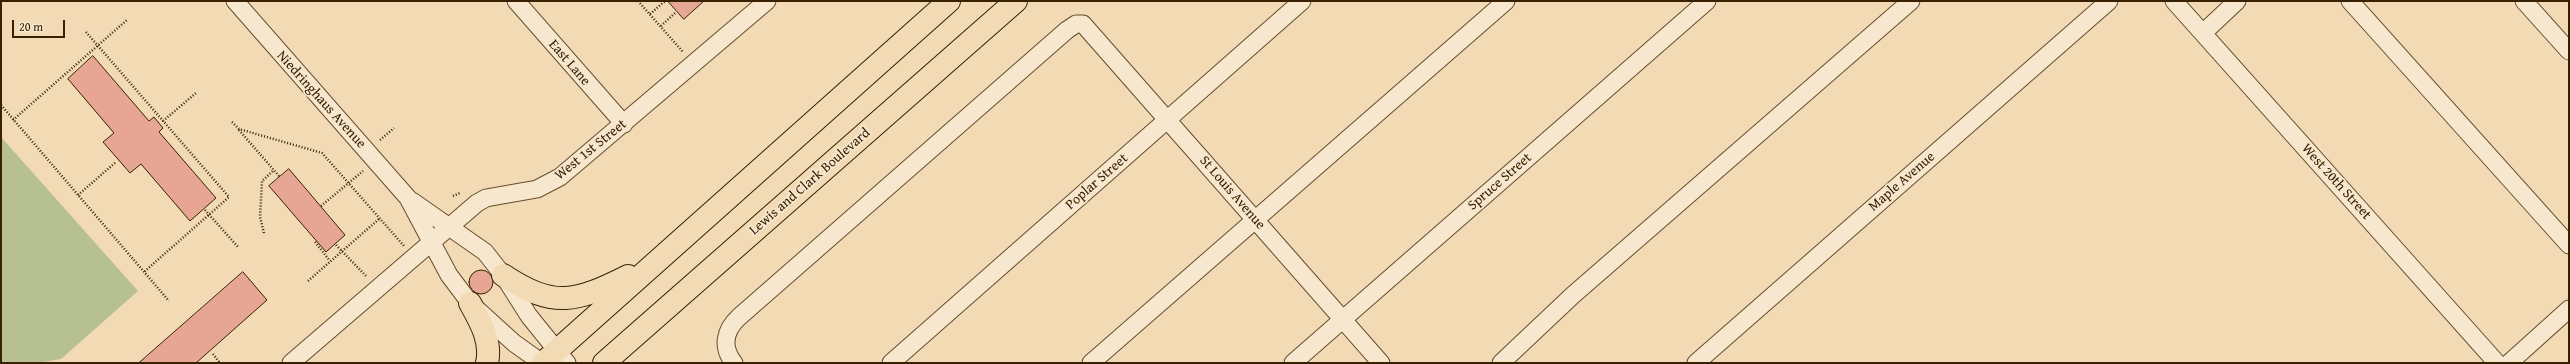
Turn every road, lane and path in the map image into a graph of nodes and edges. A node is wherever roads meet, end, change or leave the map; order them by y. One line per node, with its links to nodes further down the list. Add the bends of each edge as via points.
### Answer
1 (235, 1): 34 (street, Niedringhaus Avenue)
2 (516, 1): 32 (street, East Lane)
3 (638, 1): 18 (path)
4 (767, 1): 32 (street, West 1st Street)
5 (949, 1): 56 (highway)
6 (1016, 1): 65 (highway, Lewis and Clark Boulevard)
7 (1302, 1): 28 (street, Poplar Street)
8 (1506, 1): 45 (street)
9 (1707, 1): 64 (street, Spruce Street)
10 (1911, 1): 78 (street, via 1573,296)
11 (2108, 1): 79 (street, Maple Avenue)
12 (2174, 1): 22 (street, West 20th Street)
13 (2237, 1): 22 (street)
14 (2350, 1): 50 (street)
15 (2524, 1): 24 (street)
16 (665, 2): 18 (path)
17 (675, 13): 20 (path)
18 (650, 14): 20 (path)
19 (128, 19): 23 (path)
20 (661, 26): 25 (path)
21 (86, 32): 23 (path)
22 (2203, 33): 80 (street, West 20th Street)
23 (99, 46): 29 (path); 30 (path)
24 (2569, 51)
25 (684, 53)
26 (196, 93): 30 (path)
27 (1, 105): 29 (path)
28 (1168, 119): 45 (street, St Louis Avenue); 73 (street, St Louis Avenue, via 1083,24 1076,24 739,317 729,327 726,337 728,352); 74 (street, Poplar Street)
29 (13, 120): 39 (path)
30 (163, 120): 43 (path, via 229,196)
31 (232, 122): 33 (path)
32 (624, 124): 46 (street, West 1st Street, via 560,177 537,189 486,198)
33 (239, 129): 36 (path); 38 (path, via 322,153)
34 (375, 161): 38 (path); 40 (street, Niedringhaus Avenue)
35 (116, 162): 39 (path)
36 (274, 170): 37 (path); 47 (path, via 262,181 260,218)
37 (280, 176)
38 (347, 184): 41 (path); 44 (path)
39 (78, 195): 57 (path)
40 (408, 198): 46 (street, Niedringhaus Avenue); 48 (street, Niedringhaus Avenue)
41 (321, 206)
42 (205, 210): 43 (path)
43 (210, 216): 52 (path); 57 (path)
44 (379, 219): 53 (path); 54 (path)
45 (1255, 219): 64 (street, St Louis Avenue); 75 (street)
46 (448, 225): 48 (street, West 1st Street); 58 (street, Niedringhaus Avenue, via 485,252)
47 (264, 233)
48 (432, 240): 54 (street, West 1st Street); 62 (street, Niedringhaus Avenue, via 449,275)
49 (315, 242): 55 (path)
50 (2569, 244)
51 (336, 245): 53 (path)
52 (238, 247)
53 (342, 251): 55 (path); 59 (path)
54 (413, 256): 69 (street, West 1st Street)
55 (330, 261): 60 (path)
56 (654, 263): 58 (highway, via 596,292 573,299 537,294); 67 (highway)
57 (144, 272): 61 (path)
58 (503, 275): 67 (street, Niedringhaus Avenue, via 529,316)
59 (367, 278)
60 (308, 281)
61 (169, 301)
62 (470, 303): 67 (street, Niedringhaus Avenue, via 514,343); 70 (highway, via 484,327 489,357)
63 (2569, 309): 81 (street)
64 (1343, 319): 76 (street, Spruce Street); 77 (street, St Louis Avenue)
65 (649, 323): 71 (highway, Lewis and Clark Boulevard); 72 (highway)
66 (213, 354): 68 (path)
67 (552, 360)
68 (220, 363)
69 (291, 363)
70 (487, 363)
71 (604, 363)
72 (629, 363)
73 (734, 363)
74 (891, 363)
75 (1091, 363)
76 (1293, 363)
77 (1381, 363)
78 (1501, 363)
79 (1696, 363)
80 (2497, 363)
81 (2509, 363)

